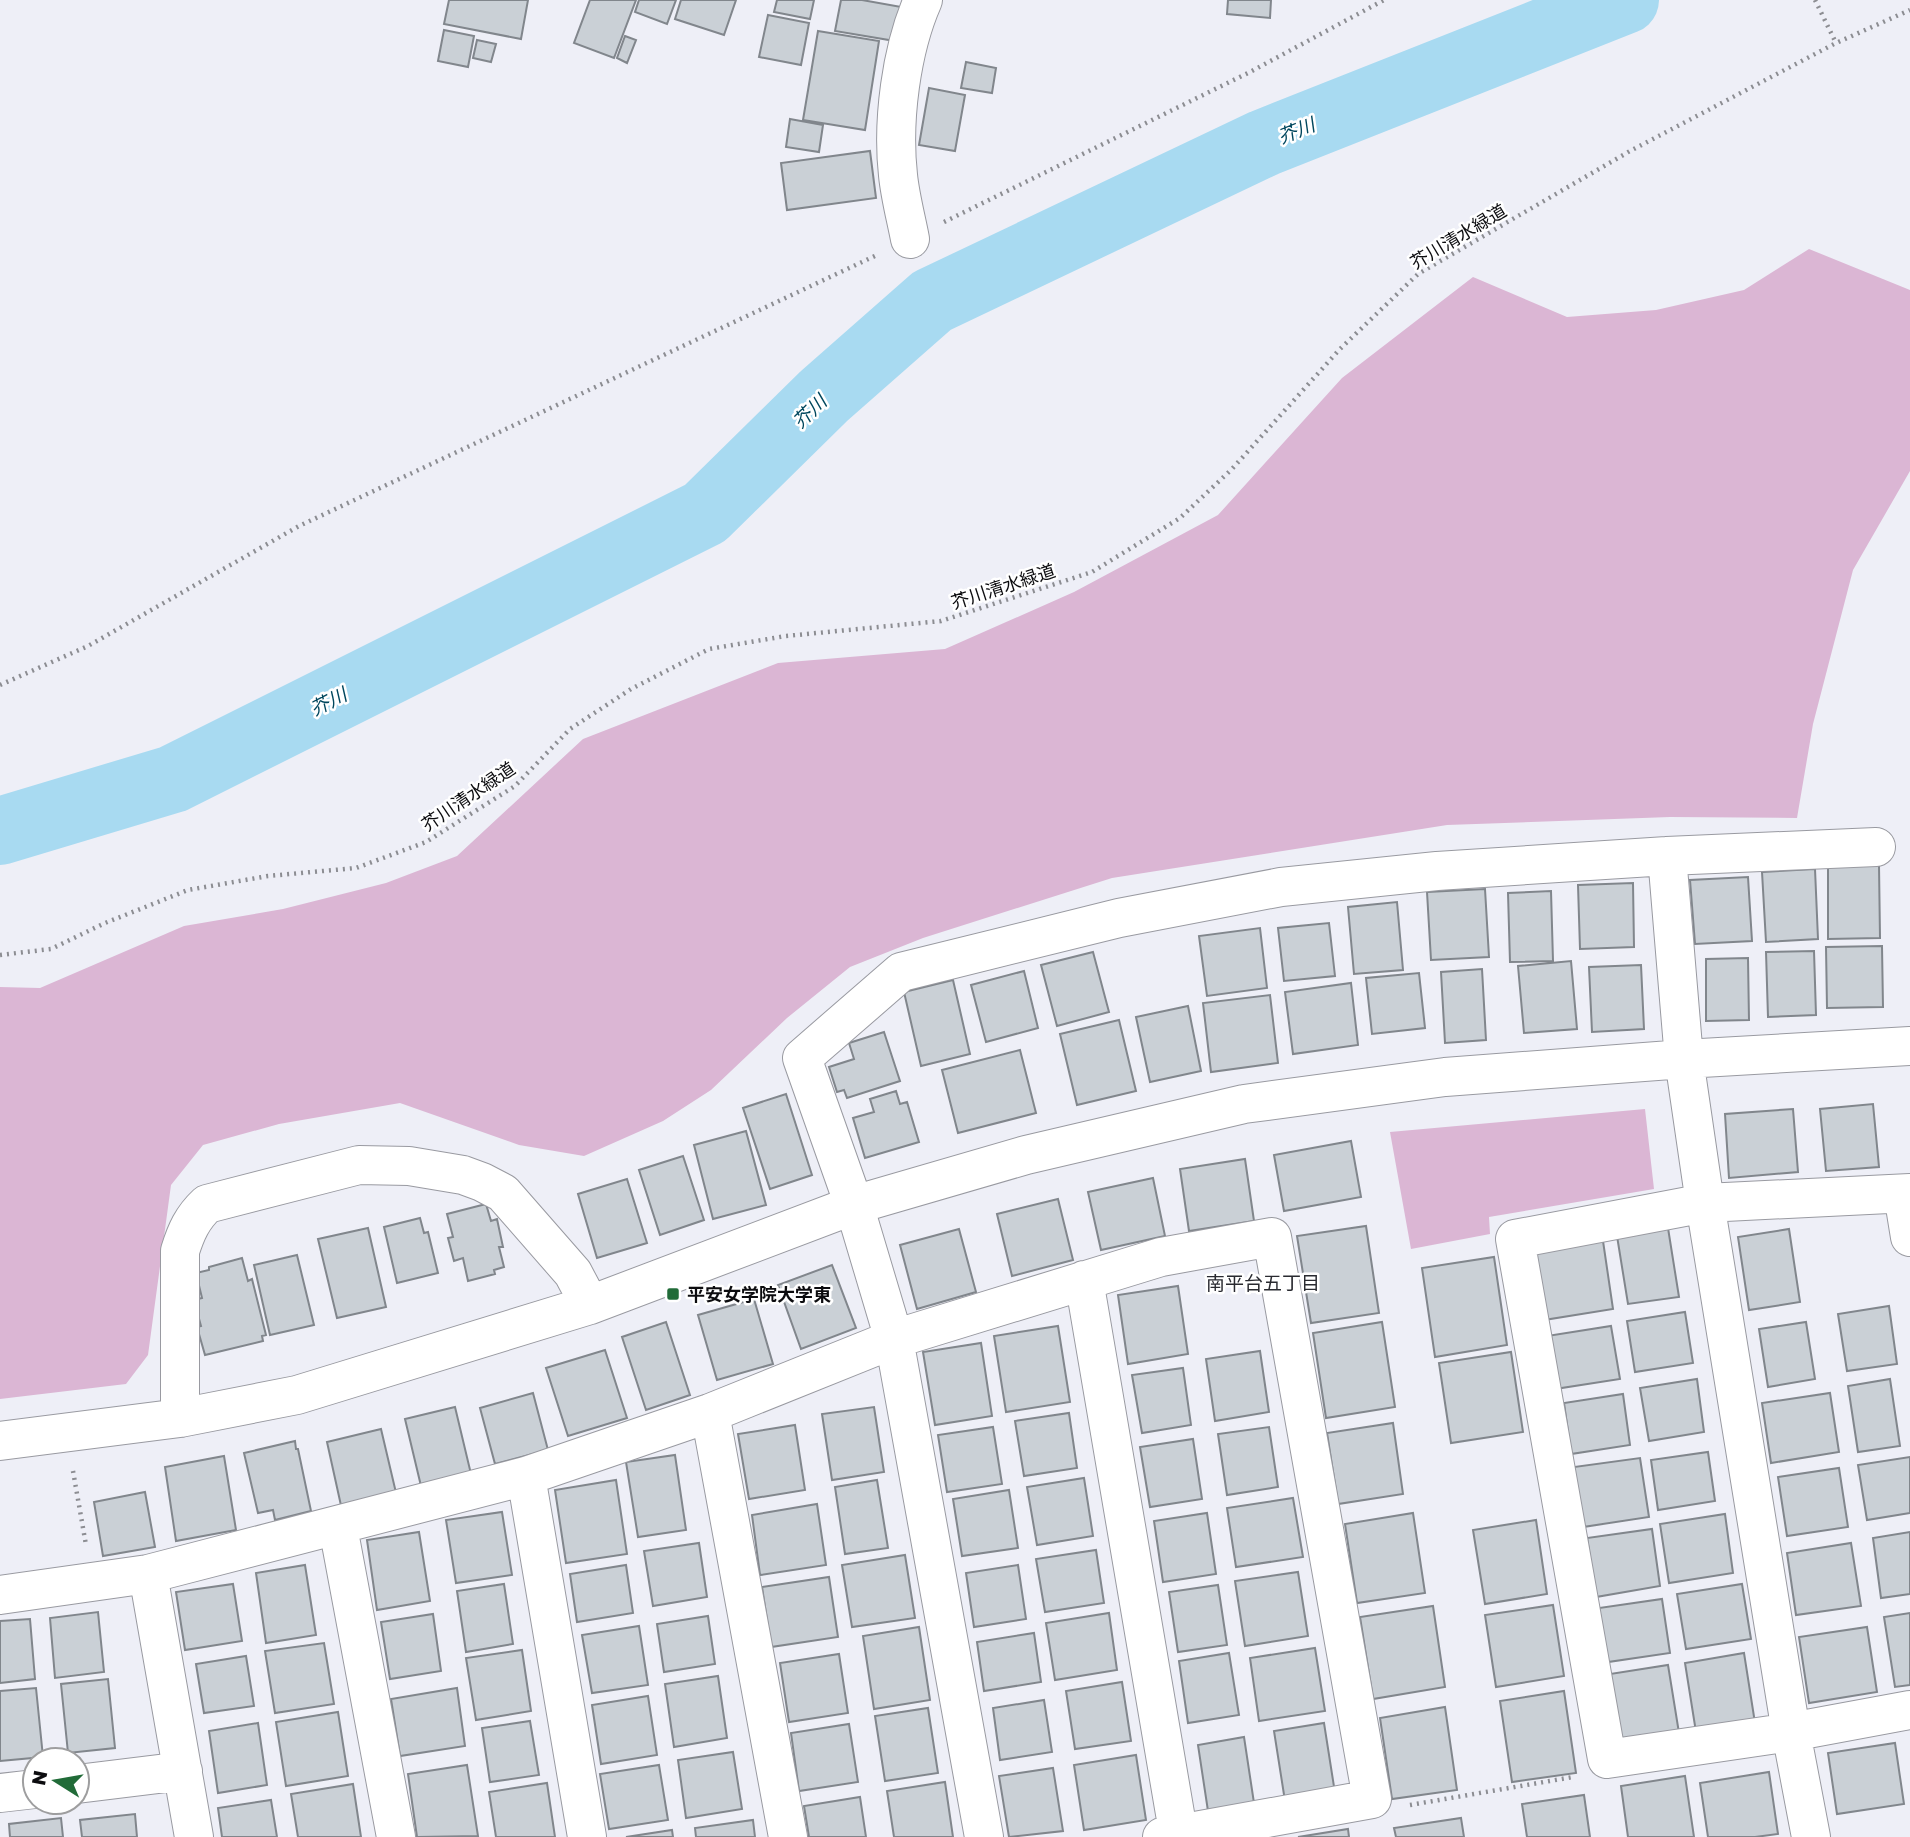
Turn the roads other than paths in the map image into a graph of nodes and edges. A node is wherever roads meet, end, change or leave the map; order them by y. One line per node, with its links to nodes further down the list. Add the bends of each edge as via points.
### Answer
1 (916, 2): 2 (street, via 897,134 898,176)
2 (910, 239)
3 (1876, 847): 4 (street)
4 (1667, 856): 6 (street); 9 (street, via 1281,887 1119,918 901,972 802,1058)
5 (1910, 1046): 6 (street)
6 (1684, 1059): 8 (street); 9 (street, via 1445,1077 1244,1104 1026,1155)
7 (1906, 1193): 8 (street); 10 (street)
8 (1704, 1203): 22 (street); 22 (street, via 1515,1239 1608,1759)
9 (854, 1205): 12 (street); 13 (street)
10 (1910, 1237)
11 (1084, 1280): 13 (street); 27 (street); 27 (street, via 1161,1257 1272,1237 1372,1799)
12 (590, 1305): 15 (street, via 297,1395); 15 (street, via 573,1273 503,1193 463,1175 409,1166 359,1165 207,1204 195,1215 180,1251)
13 (894, 1339): 14 (street); 32 (street)
14 (710, 1413): 17 (street); 31 (street)
15 (180, 1418): 16 (street)
16 (0, 1441)
17 (526, 1476): 18 (street); 30 (street)
18 (338, 1527): 19 (street); 29 (street)
19 (148, 1574): 20 (street); 23 (street)
20 (0, 1595)
21 (1910, 1710): 22 (street)
22 (1791, 1732): 33 (street)
23 (183, 1771): 24 (street); 28 (street)
24 (91, 1782)
25 (21, 1791): 26 (street)
26 (0, 1793)
27 (1173, 1836)
28 (194, 1837)
29 (396, 1837)
30 (587, 1837)
31 (788, 1837)
32 (984, 1837)
33 (1811, 1837)

